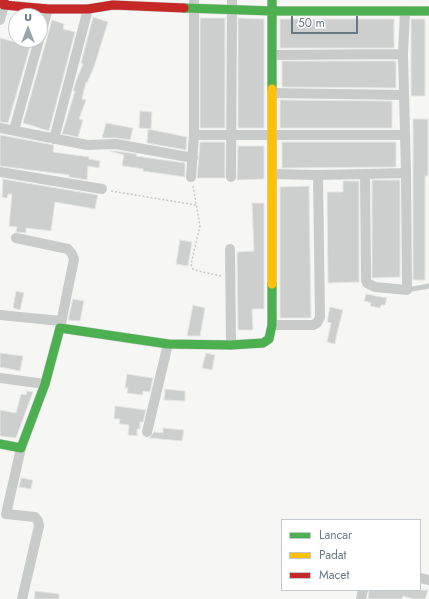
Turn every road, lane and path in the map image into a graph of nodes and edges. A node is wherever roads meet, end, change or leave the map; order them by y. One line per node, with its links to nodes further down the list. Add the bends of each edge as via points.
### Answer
1 (272, 0): 12 (street)
2 (4, 2): 9 (street); 15 (street)
3 (153, 3): 4 (street); 11 (street)
4 (194, 4): 5 (street); 24 (street)
5 (232, 5): 12 (street); 25 (street)
6 (313, 5): 7 (street); 12 (street)
7 (352, 5): 8 (street)
8 (391, 5): 13 (street)
9 (42, 8)
10 (48, 9): 11 (street)
11 (88, 9): 27 (street)
12 (272, 11): 18 (street)
13 (404, 11): 14 (street); 17 (street)
14 (429, 12)
15 (0, 20)
16 (37, 48): 22 (street)
17 (403, 54): 18 (street); 20 (street)
18 (273, 55): 19 (street)
19 (272, 93): 20 (street); 23 (street)
20 (404, 95): 26 (street)
21 (0, 128): 22 (street)
22 (14, 130): 27 (street)
23 (272, 134): 25 (street); 26 (street); 31 (street)
24 (194, 135): 25 (street); 28 (street)
25 (232, 135): 35 (street)
26 (404, 135): 30 (street)
27 (54, 139): 28 (street, via 87,145 116,144)
28 (193, 158): 34 (street)
29 (0, 172): 36 (street)
30 (406, 173): 32 (street); 42 (street)
31 (272, 174): 33 (street); 44 (street)
32 (365, 174): 33 (street); 42 (street, via 367,283 375,287)
33 (318, 175): 44 (street, via 320,317 313,325)
34 (191, 176): 37 (path)
35 (231, 177)
36 (102, 189): 37 (path)
37 (198, 205): 40 (path, via 200,226 191,264 193,269)
38 (16, 238): 45 (street, via 68,249 72,254 74,260)
39 (230, 249): 40 (street)
40 (231, 278): 47 (street)
41 (429, 286): 42 (lane)
42 (407, 290)
43 (0, 315): 45 (street)
44 (272, 324): 47 (street, via 272,334 266,342)
45 (60, 325): 46 (street); 49 (street)
46 (168, 344): 47 (street); 50 (street)
47 (231, 345)
48 (0, 378): 49 (street)
49 (45, 384): 52 (street)
50 (147, 432)
51 (0, 444): 52 (street)
52 (21, 448): 53 (street)
53 (3, 514): 54 (street, via 35,517 38,521)
54 (22, 599)

